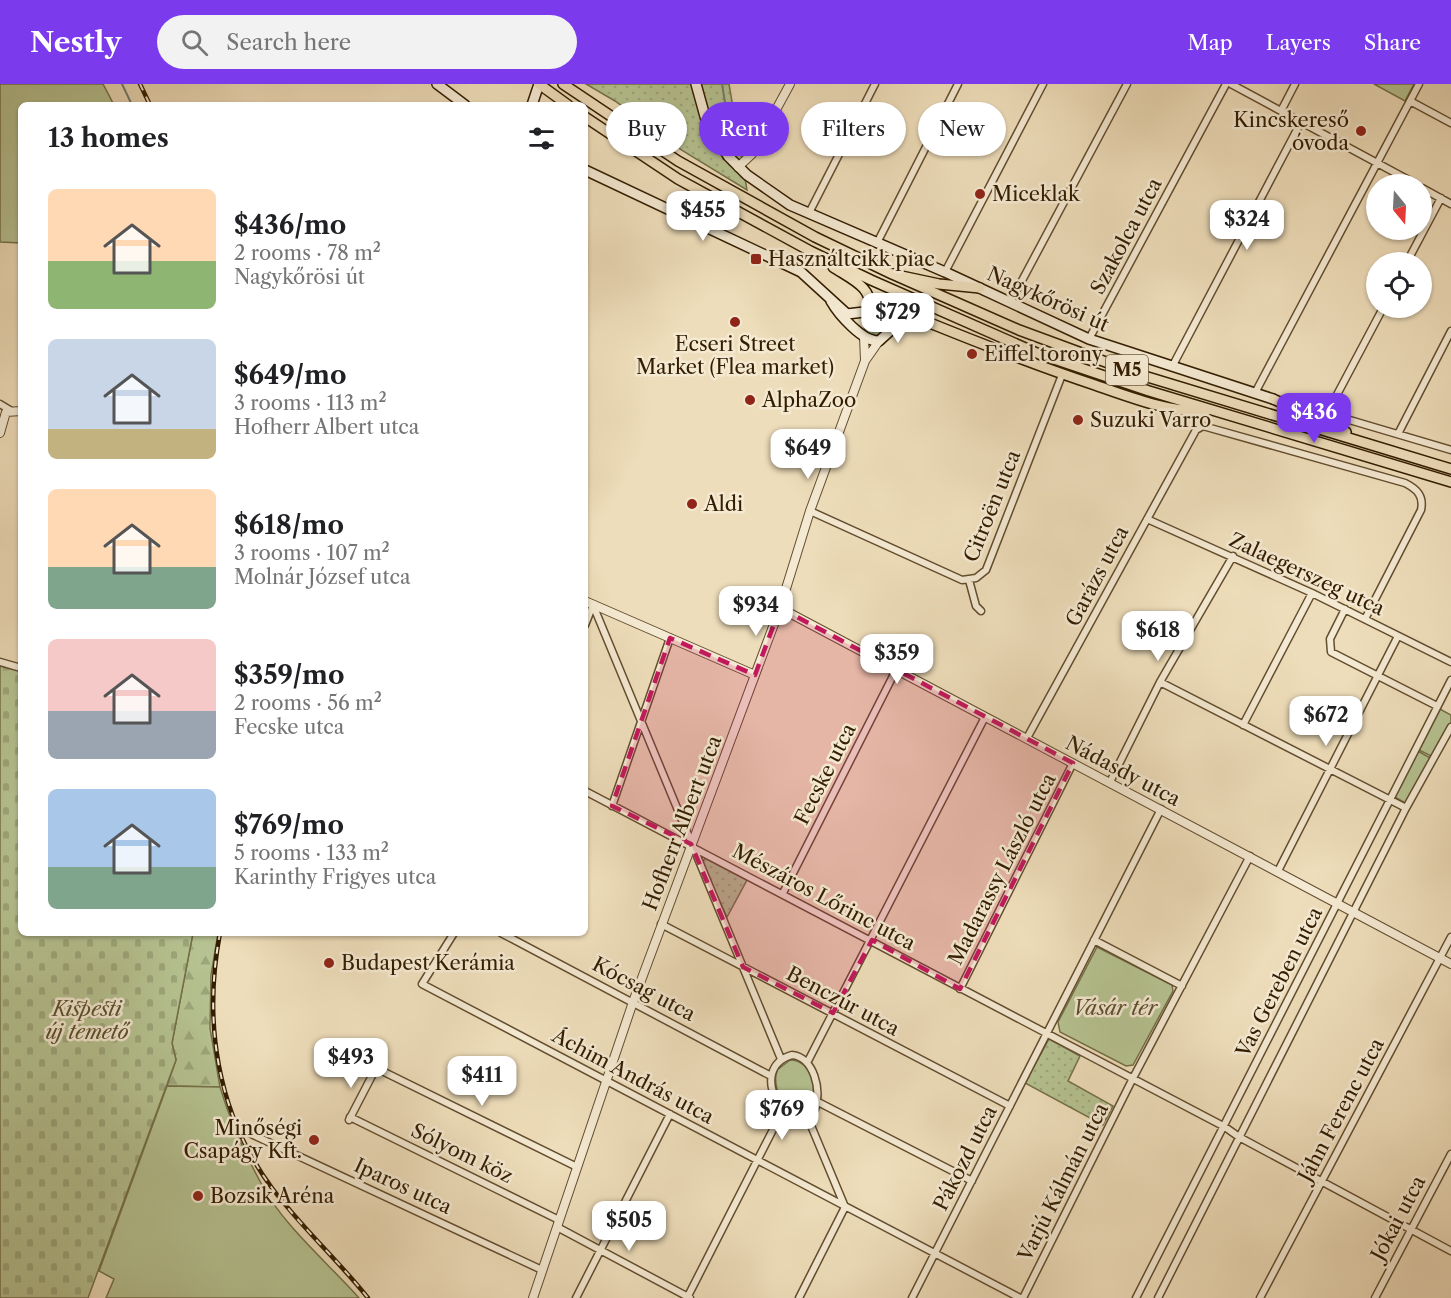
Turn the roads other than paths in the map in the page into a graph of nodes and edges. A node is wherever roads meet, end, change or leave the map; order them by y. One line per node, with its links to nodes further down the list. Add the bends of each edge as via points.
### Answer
1 (437, 84): 15 (main road)
2 (539, 84): 16 (main road); 17 (main road)
3 (696, 84): 23 (main road, Nagykőrösi út, via 706,120)
4 (790, 84): 23 (street, via 752,154)
5 (875, 84): 29 (street)
6 (958, 84): 30 (street)
7 (1043, 84): 33 (street)
8 (1127, 84): 37 (street)
9 (1226, 84): 43 (street, Szakolca utca)
10 (1231, 84): 18 (street)
11 (1295, 84): 18 (street)
12 (1419, 84): 14 (street)
13 (564, 85): 34 (main road, M5, via 722,187)
14 (1410, 100): 21 (street); 22 (street)
15 (461, 102)
16 (533, 102)
17 (564, 102)
18 (1281, 111): 20 (street)
19 (588, 119): 31 (main road, M5, via 678,179)
20 (1301, 122): 22 (street); 46 (street)
21 (1451, 123)
22 (1377, 163): 25 (street); 48 (street)
23 (738, 167): 29 (main road, Nagykőrösi út, via 782,200)
24 (588, 171): 36 (main road, via 801,272)
25 (1397, 174)
26 (1432, 193): 27 (street)
27 (1441, 198): 28 (street); 32 (street)
28 (1451, 204)
29 (809, 213): 30 (main road, Nagykőrösi út)
30 (877, 243): 33 (main road, Nagykőrösi út)
31 (808, 250): 38 (main road, via 864,288 870,300); 54 (main road, M5, via 1039,354)
32 (1412, 252)
33 (945, 272): 35 (main road, Nagykőrösi út)
34 (892, 274): 35 (main road); 57 (main road, Nagykőrösi út / M5, via 1019,330 1141,375)
35 (980, 288): 37 (main road, Nagykőrösi út)
36 (831, 301): 38 (main road, via 847,314); 42 (main road)
37 (1010, 303): 43 (main road, Nagykőrösi út)
38 (867, 312): 40 (main road, via 876,309 885,313); 42 (main road, via 860,323)
39 (1378, 318): 51 (street)
40 (891, 326): 44 (main road, via 887,336); 47 (main road, via 902,318 915,317)
41 (1451, 331): 56 (street)
42 (863, 335): 44 (main road); 45 (street, Hofherr Albert utca)
43 (1089, 339): 46 (main road, Nagykőrösi út)
44 (879, 341): 45 (street, Hofherr Albert utca)
45 (865, 361): 61 (street, Hofherr Albert utca)
46 (1172, 368): 48 (main road, Nagykőrösi út)
47 (1062, 375): 54 (main road, via 1171,409); 64 (street, Citroën utca, via 986,570)
48 (1255, 393): 49 (main road, Nagykőrösi út)
49 (1274, 399): 56 (street, Nagykőrösi út); 57 (main road)
50 (0, 404): 52 (street)
51 (1331, 406)
52 (10, 410): 53 (street); 55 (street, via 4,415)
53 (18, 411)
54 (1220, 412): 60 (main road, M5)
55 (0, 433)
56 (1398, 434): 58 (street, Nagykőrösi út)
57 (1370, 443): 59 (main road, Nagykőrösi út / M5)
58 (1451, 450)
59 (1451, 469)
60 (1451, 482)
61 (810, 511): 64 (street, Citroën utca); 67 (street, Hofherr Albert utca)
62 (1147, 519): 63 (street, Zalaegerszeg utca); 70 (street, Garázs utca, via 1198,429 1206,425 1405,483 1420,495 1421,510); 86 (street, Garázs utca)
63 (1233, 556): 65 (street, Zalaegerszeg utca); 80 (street)
64 (969, 580): 69 (street)
65 (1312, 593): 68 (street, Zalaegerszeg utca); 84 (street)
66 (589, 603): 72 (street); 83 (street)
67 (780, 608): 76 (street, Nádasdy utca); 77 (street, Hofherr Albert utca)
68 (1345, 609): 70 (street, Zalaegerszeg utca); 78 (street, via 1330,639 1331,652)
69 (981, 611)
70 (1365, 619): 71 (street, Zalaegerszeg utca)
71 (1398, 636): 73 (street, Zalaegerszeg utca); 78 (street)
72 (670, 638): 77 (street); 83 (street)
73 (1451, 662)
74 (0, 663): 75 (street)
75 (18, 667)
76 (896, 670): 82 (street, Nádasdy utca); 98 (street, Fecske utca)
77 (755, 675): 95 (street, Hofherr Albert utca)
78 (1376, 675): 81 (street); 88 (street)
79 (1451, 680): 81 (street, Vas Gereben utca)
80 (1160, 682): 84 (street); 89 (street)
81 (1437, 706): 91 (street, Vas Gereben utca)
82 (985, 717): 86 (street, Nádasdy utca); 105 (street)
83 (641, 723): 92 (street); 95 (street)
84 (1243, 725): 88 (street)
85 (1451, 727): 93 (street, Vas Gereben utca)
86 (1027, 738): 87 (street, Nádasdy utca)
87 (1073, 763): 89 (street, Nádasdy utca); 111 (street, Madarassy László utca)
88 (1329, 768): 91 (street); 97 (street)
89 (1110, 782): 94 (street, Nádasdy utca)
90 (588, 793): 92 (street, Mészáros Lőrinc utca)
91 (1390, 798): 93 (street); 99 (street, Vas Gereben utca)
92 (612, 806): 95 (street, Mészáros Lőrinc utca)
93 (1406, 808): 100 (street, Vas Gereben utca)
94 (1161, 809): 96 (street, Nádasdy utca); 106 (street)
95 (691, 844): 98 (street, Mészáros Lőrinc utca); 101 (street, Hofherr Albert utca); 109 (street)
96 (1250, 856): 97 (street, Nádasdy utca); 110 (street)
97 (1278, 871): 99 (street, Nádasdy utca)
98 (783, 893): 105 (street, Mészáros Lőrinc utca)
99 (1338, 903): 100 (street, Nádasdy utca); 125 (street, Vas Gereben utca)
100 (1354, 913): 107 (street, Nádasdy utca); 127 (street, Vas Gereben utca)
101 (661, 924): 109 (street, Benczúr utca); 112 (street, Hofherr Albert utca)
102 (452, 936): 119 (street, Áchim András utca, via 422,984)
103 (507, 936): 112 (street, Kócsag utca)
104 (1451, 937): 107 (street, Jáhn Ferenc utca)
105 (872, 940): 111 (street, Mészáros Lőrinc utca); 113 (street)
106 (1095, 940): 110 (street); 114 (street)
107 (1440, 958): 108 (street, Nádasdy utca); 132 (street, Jáhn Ferenc utca)
108 (1451, 964)
109 (742, 967): 113 (street, Benczúr utca); 115 (street)
110 (1182, 986): 118 (street)
111 (960, 989): 114 (street, Mészáros Lőrinc utca)
112 (633, 1002): 117 (street, Kócsag utca); 119 (street, Hofherr Albert utca)
113 (833, 1013): 116 (street); 121 (street, Benczúr utca)
114 (1046, 1033): 118 (street); 121 (street, Pákozd utca)
115 (781, 1059): 116 (street, via 796,1055); 117 (street)
116 (807, 1063): 120 (street)
117 (771, 1076): 122 (street, via 774,1094)
118 (1132, 1080): 125 (street); 145 (street, Varjú Kálmán utca)
119 (606, 1081): 123 (street, Áchim András utca); 130 (street, Hofherr Albert utca)
120 (818, 1102): 124 (street, via 814,1112); 131 (street)
121 (1010, 1106): 131 (street, Pákozd utca)
122 (783, 1110): 124 (street, via 793,1117); 129 (street)
123 (670, 1114): 129 (street, Áchim András utca); 136 (street)
124 (807, 1116): 133 (street)
125 (1225, 1127): 127 (street); 146 (street, Vas Gereben utca)
126 (249, 1133): 139 (street, Iparos utca)
127 (1239, 1137): 132 (street); 147 (street, Vas Gereben utca)
128 (1451, 1154): 135 (street, Jókai utca)
129 (759, 1161): 133 (street, Áchim András utca); 142 (street)
130 (577, 1167): 134 (street, Hofherr Albert utca); 134 (street, Sólyom köz, via 376,1068 350,1118)
131 (972, 1181): 138 (street, Pákozd utca)
132 (1323, 1181): 135 (street); 148 (street, Jáhn Ferenc utca)
133 (845, 1207): 138 (street, Áchim András utca); 143 (street)
134 (558, 1223): 136 (street, Sólyom köz); 139 (street, Hofherr Albert utca)
135 (1411, 1230): 137 (street); 149 (street, Jókai utca)
136 (600, 1250): 141 (street); 142 (street, Sólyom köz)
137 (1451, 1251)
138 (934, 1254): 144 (street, Pákozd utca); 145 (street, Áchim András utca)
139 (542, 1270): 140 (street, Hofherr Albert utca)
140 (532, 1298)
141 (576, 1298)
142 (688, 1298)
143 (799, 1298)
144 (912, 1298)
145 (1021, 1298)
146 (1136, 1298)
147 (1158, 1298)
148 (1260, 1298)
149 (1375, 1298)

